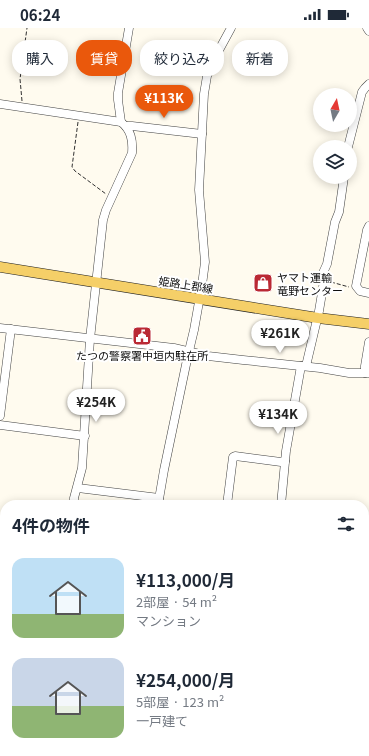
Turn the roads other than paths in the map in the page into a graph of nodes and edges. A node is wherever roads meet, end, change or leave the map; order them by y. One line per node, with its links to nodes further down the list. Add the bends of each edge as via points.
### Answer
1 (129, 28): 7 (street, via 118,93)
2 (230, 28): 8 (street, via 207,76)
3 (367, 28): 4 (street)
4 (369, 32)
5 (369, 84): 9 (street, via 362,92)
6 (0, 104): 7 (street)
7 (124, 124): 8 (street); 13 (street, via 132,137 132,153 103,220)
8 (202, 134): 15 (street, via 199,190 205,262)
9 (350, 140)
10 (343, 184): 16 (street, via 339,212 322,275 324,281)
11 (369, 226): 14 (street, via 356,286 360,291)
12 (0, 267): 13 (main road, 姫路上郡線)
13 (96, 282): 15 (main road, 姫路上郡線); 20 (street)
14 (369, 293)
15 (200, 299): 16 (main road, 姫路上郡線); 22 (street)
16 (318, 318): 17 (main road, 姫路上郡線); 23 (street)
17 (369, 324)
18 (0, 328): 19 (street)
19 (11, 329): 20 (street); 25 (street)
20 (90, 339): 22 (street); 27 (street)
21 (369, 342): 24 (street, via 365,366)
22 (189, 351): 23 (street); 32 (street)
23 (304, 366): 24 (street); 28 (street)
24 (367, 373)
25 (0, 416)
26 (0, 424): 27 (street)
27 (85, 436): 29 (street)
28 (284, 461): 33 (street, via 233,457); 34 (street)
29 (78, 488): 30 (street); 31 (street)
30 (74, 500)
31 (147, 500)
32 (159, 500)
33 (228, 500)
34 (281, 500)

